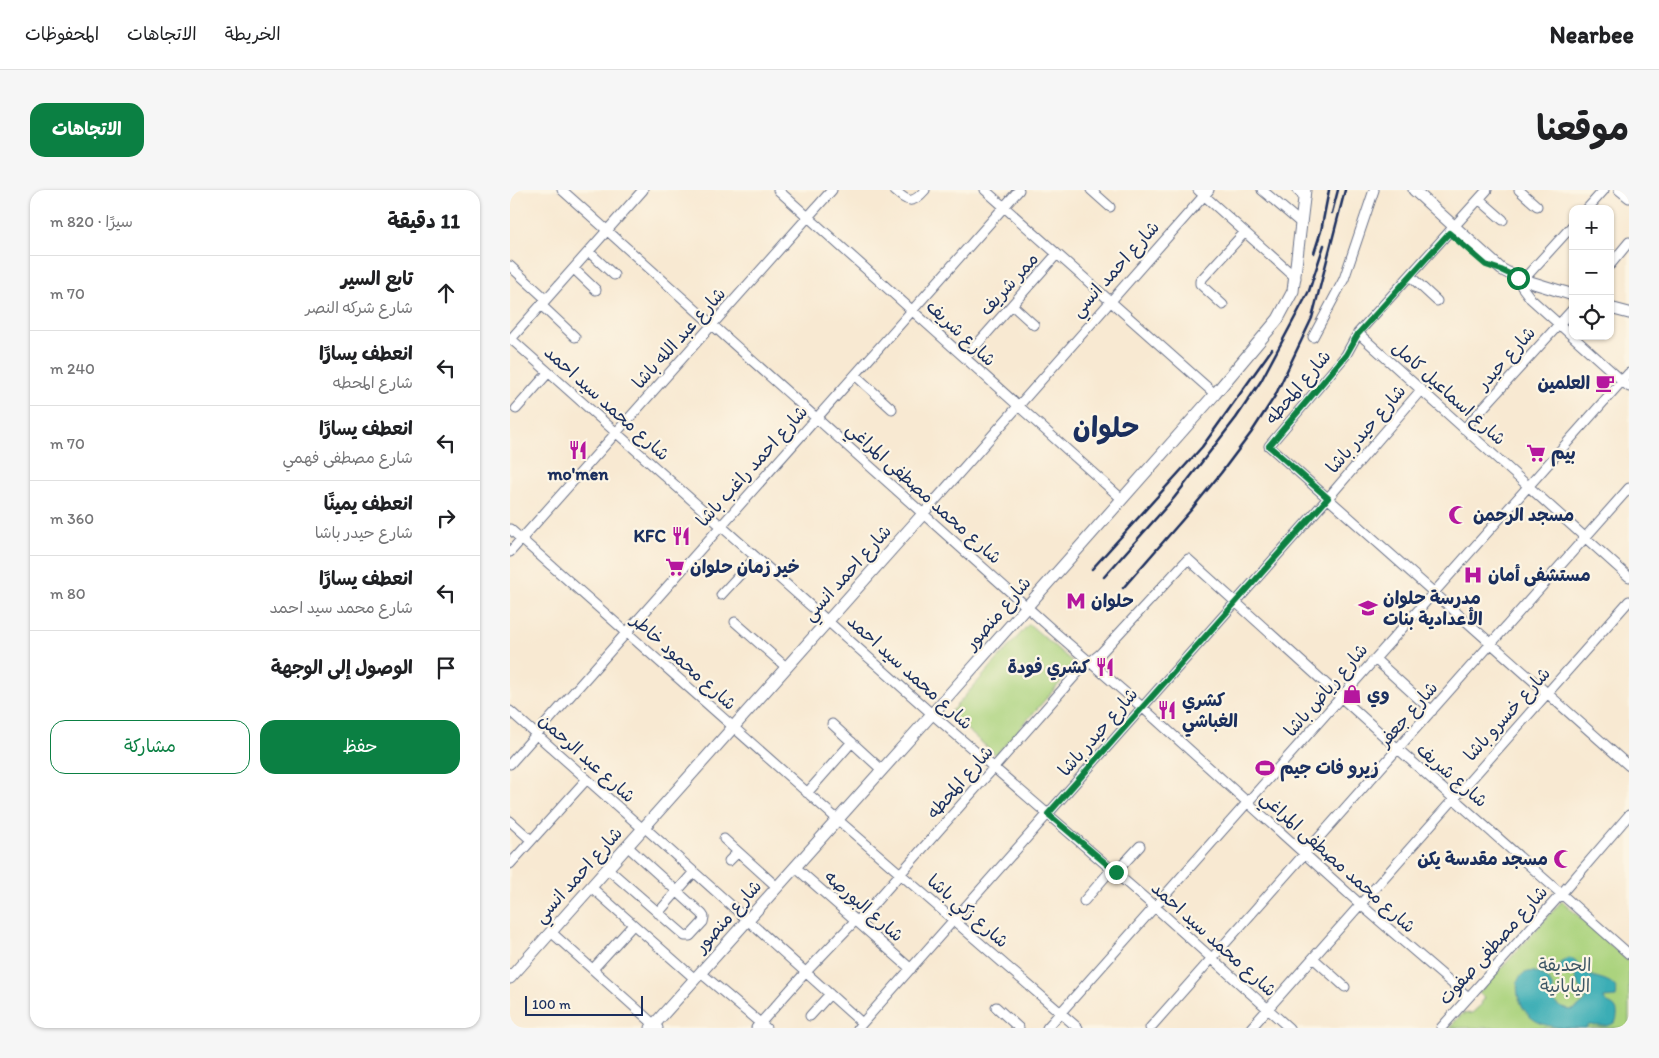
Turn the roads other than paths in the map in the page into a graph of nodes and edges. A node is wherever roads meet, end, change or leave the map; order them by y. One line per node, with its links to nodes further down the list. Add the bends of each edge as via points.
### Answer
1 (562, 190): 31 (street, شارع محمد مصطفى المراغي)
2 (643, 190): 31 (street)
3 (778, 190): 26 (street, شارع شريف)
4 (832, 190): 26 (street, شارع عبد الله باشا)
5 (894, 190): 6 (street, via 912,201)
6 (925, 190)
7 (985, 190): 24 (street)
8 (1020, 190): 24 (street, شارع احمد راغب باشا)
9 (1091, 190): 25 (street)
10 (1262, 190): 28 (street)
11 (1374, 190): 59 (street, via 1344,279)
12 (1403, 190): 30 (street)
13 (1414, 190): 30 (street)
14 (1487, 190): 21 (street, شارع المحطه)
15 (1519, 190): 23 (street)
16 (1604, 190): 22 (street)
17 (1619, 190): 20 (street)
18 (1204, 192): 32 (street); 45 (street, شارع احمد انسي)
19 (1302, 192): 28 (street, شارع منصور)
20 (1629, 198)
21 (1479, 199): 27 (street); 30 (street, شارع المحطه)
22 (1591, 205)
23 (1537, 206)
24 (1004, 207): 35 (street); 51 (street, شارع احمد راغب باشا)
25 (1110, 207)
26 (808, 217): 51 (street, شارع شريف); 55 (street, شارع عبد الله باشا)
27 (1503, 220)
28 (1302, 224): 41 (street, شارع منصور)
29 (1569, 229): 42 (street)
30 (1452, 230): 40 (street, شارع المحطه); 42 (street, via 1486,265)
31 (608, 231): 34 (street); 55 (street, شارع محمد مصطفى المراغي)
32 (1244, 232): 41 (street); 49 (street, via 1200,281)
33 (1629, 242): 36 (street)
34 (589, 252): 38 (street); 39 (street)
35 (1057, 254): 45 (street); 48 (street, ممر شريف)
36 (1614, 259)
37 (510, 266): 47 (street)
38 (574, 269): 43 (street); 47 (street)
39 (614, 275)
40 (1410, 276): 46 (street); 57 (street, شارع المحطه)
41 (1296, 278): 67 (street, شارع منصور, via 1278,319)
42 (1521, 279): 44 (street); 54 (street, via 1526,293)
43 (596, 290)
44 (1570, 295)
45 (1111, 301): 67 (street); 68 (street, شارع احمد انسي)
46 (1437, 301)
47 (544, 302): 58 (street); 60 (street)
48 (1012, 305): 56 (street); 61 (street, ممر شريف)
49 (1223, 305)
50 (1614, 309): 53 (street)
51 (912, 310): 61 (street, شارع شريف); 64 (street, شارع احمد راغب باشا)
52 (1569, 313): 54 (street, شارع حيدر)
53 (1629, 313)
54 (1559, 324): 65 (street); 72 (street, شارع حيدر)
55 (712, 325): 71 (street, شارع محمد مصطفى المراغي); 73 (street, شارع عبد الله باشا)
56 (1034, 325)
57 (1358, 334): 66 (street, شارع اسماعيل كامل); 76 (street, شارع المحطه, via 1346,355 1269,446)
58 (575, 337)
59 (1313, 337)
60 (510, 339): 62 (street, شارع محمد سيد احمد)
61 (965, 358): 68 (street, شارع شريف)
62 (548, 372): 69 (street); 73 (street, شارع محمد سيد احمد)
63 (1629, 373): 65 (street, شارع رياض باشا)
64 (855, 375): 70 (street); 71 (street, شارع احمد راغب باشا)
65 (1626, 384): 74 (street, شارع رياض باشا)
66 (1421, 390): 72 (street, شارع اسماعيل كامل); 76 (street, شارع حيدر باشا)
67 (1215, 394): 77 (street, شارع منصور)
68 (1017, 406): 77 (street, شارع شريف); 78 (street, شارع احمد انسي)
69 (516, 409)
70 (892, 409)
71 (816, 418): 78 (street, شارع محمد مصطفى المراغي); 79 (street, شارع احمد راغب باشا)
72 (1464, 429): 74 (street, شارع اسماعيل كامل)
73 (616, 433): 79 (street, شارع محمد سيد احمد); 82 (street, شارع عبد الله باشا)
74 (1529, 486): 81 (street, شارع اسماعيل كامل); 87 (street, شارع رياض باشا)
75 (1629, 488): 81 (street, شارع جعفر)
76 (1328, 498): 87 (street); 89 (street, شارع حيدر باشا)
77 (1122, 499): 91 (street, شارع منصور)
78 (923, 514): 91 (street, شارع محمد مصطفى المراغي); 92 (street, شارع احمد انسي)
79 (720, 526): 84 (street, شارع محمد سيد احمد); 94 (street, شارع احمد راغب باشا)
80 (510, 529): 82 (street, شارع محمود خاطر)
81 (1585, 538): 86 (street, شارع اسماعيل كامل); 95 (street, شارع جعفر)
82 (522, 539): 83 (street, شارع عبد الله باشا); 94 (street, شارع محمود خاطر)
83 (510, 552)
84 (756, 557): 88 (street); 92 (street, شارع محمد سيد احمد)
85 (1188, 559): 89 (street, شارع شريف); 97 (street, شارع المحطه)
86 (1629, 577)
87 (1433, 593): 95 (street); 96 (street, شارع رياض باشا)
88 (721, 595)
89 (1236, 601): 100 (street, شارع شريف); 101 (street, شارع حيدر باشا)
90 (1629, 601): 99 (street, شارع خسرو باشا)
91 (1027, 607): 97 (street, شارع محمد مصطفى المراغي); 104 (street, شارع منصور)
92 (828, 620): 98 (street, شارع احمد انسي); 104 (street, شارع محمد سيد احمد)
93 (735, 622): 98 (street)
94 (626, 632): 106 (street, شارع محمود خاطر); 107 (street, شارع احمد راغب باشا)
95 (1490, 644): 99 (street); 103 (street, شارع جعفر)
96 (1374, 659): 100 (street, شارع رياض باشا); 103 (street)
97 (1089, 662): 101 (street, شارع محمد مصطفى المراغي); 112 (street, شارع المحطه)
98 (786, 667): 106 (street, شارع احمد انسي)
99 (1547, 694): 111 (street); 116 (street, شارع خسرو باشا)
100 (1341, 697): 109 (street, شارع شريف); 117 (street, شارع رياض باشا)
101 (1142, 707): 117 (street, شارع محمد مصطفى المراغي); 118 (street, شارع حيدر باشا)
102 (510, 710): 107 (street, شارع عبد الرحمن)
103 (1432, 711): 109 (street, شارع جعفر)
104 (932, 714): 112 (street, شارع محمد سيد احمد); 113 (street, شارع منصور)
105 (832, 724): 108 (street)
106 (733, 728): 115 (street, شارع محمود خاطر); 122 (street, شارع احمد انسي)
107 (536, 734): 110 (street, شارع احمد راغب باشا); 114 (street, شارع عبد الرحمن)
108 (852, 742): 113 (street); 115 (street)
109 (1398, 749): 116 (street, شارع شريف); 128 (street, شارع جعفر)
110 (510, 764)
111 (1629, 766)
112 (994, 767): 118 (street, شارع محمد سيد احمد); 135 (street, شارع المحطه)
113 (882, 770): 120 (street, شارع منصور)
114 (587, 779): 122 (street, شارع عبد الرحمن); 124 (street)
115 (807, 793): 120 (street, شارع محمود خاطر)
116 (1454, 798): 139 (street, شارع شريف); 141 (street, شارع خسرو باشا)
117 (1247, 803): 128 (street, شارع محمد مصطفى المراغي); 142 (street, شارع رياض باشا)
118 (1048, 814): 133 (street, شارع محمد سيد احمد); 146 (street, شارع حيدر باشا)
119 (1629, 815): 139 (street, شارع مصطفى صفوت)
120 (837, 819): 131 (street, شارع منصور); 135 (street, شارع زكي باشا)
121 (510, 821): 124 (street)
122 (644, 828): 125 (street, شارع احمد انسي); 134 (street, شارع عبد الرحمن)
123 (724, 839): 127 (street)
124 (531, 840): 130 (street)
125 (627, 846): 132 (street, شارع احمد انسي); 138 (street)
126 (1140, 846): 133 (street)
127 (738, 852): 129 (street); 137 (street)
128 (1305, 855): 141 (street, شارع محمد مصطفى المراغي); 151 (street, شارع جعفر)
129 (729, 861)
130 (510, 864)
131 (795, 867): 137 (street, شارع منصور); 145 (street, شارع البورصه)
132 (608, 868): 136 (street, شارع احمد انسي); 143 (street)
133 (1114, 871): 140 (street); 142 (street, شارع محمد سيد احمد)
134 (694, 872): 138 (street); 144 (street, شارع عبد الرحمن)
135 (900, 874): 145 (street, شارع المحطه); 146 (street, شارع زكي باشا)
136 (591, 887): 147 (street); 148 (street, شارع احمد انسي)
137 (777, 888): 144 (street, شارع منصور)
138 (677, 891): 143 (street); 143 (street, via 703,915 703,922 686,937)
139 (1562, 893): 149 (street, شارع شريف); 159 (street, شارع مصطفى صفوت)
140 (1084, 901)
141 (1360, 904): 150 (street, شارع خسرو باشا); 159 (street, شارع محمد مصطفى المراغي)
142 (1155, 907): 151 (street, شارع محمد سيد احمد); 162 (street, شارع رياض باشا)
143 (658, 913)
144 (748, 920): 154 (street, شارع عبد الرحمن); 155 (street, شارع منصور)
145 (856, 921): 152 (street, شارع البورصه); 154 (street, شارع المحطه)
146 (954, 921): 152 (street, شارع حيدر باشا); 162 (street, شارع زكي باشا)
147 (633, 925): 153 (street); 155 (street)
148 (551, 932): 153 (street); 156 (street, شارع احمد انسي)
149 (1629, 954)
150 (1313, 958): 157 (street); 161 (street, شارع خسرو باشا)
151 (1212, 959): 161 (street, شارع محمد سيد احمد); 170 (street, شارع جعفر)
152 (911, 969): 165 (street, شارع حيدر باشا)
153 (593, 970): 166 (street)
154 (806, 972): 158 (street, شارع عبد الرحمن); 164 (street, شارع المحطه)
155 (698, 976): 164 (street); 166 (street, شارع منصور)
156 (510, 978)
157 (1345, 987)
158 (830, 994): 163 (street); 165 (street, شارع عبد الرحمن)
159 (1468, 997): 173 (street, شارع مصطفى صفوت)
160 (996, 1007): 167 (street)
161 (1268, 1009): 171 (street, شارع خسرو باشا); 172 (street, شارع محمد سيد احمد)
162 (1061, 1013): 168 (street, شارع رياض باشا); 169 (street, شارع زكي باشا)
163 (810, 1016)
164 (761, 1026)
165 (860, 1026)
166 (655, 1027)
167 (1019, 1028)
168 (1047, 1028)
169 (1078, 1028)
170 (1150, 1028)
171 (1252, 1028)
172 (1289, 1028)
173 (1441, 1028)

